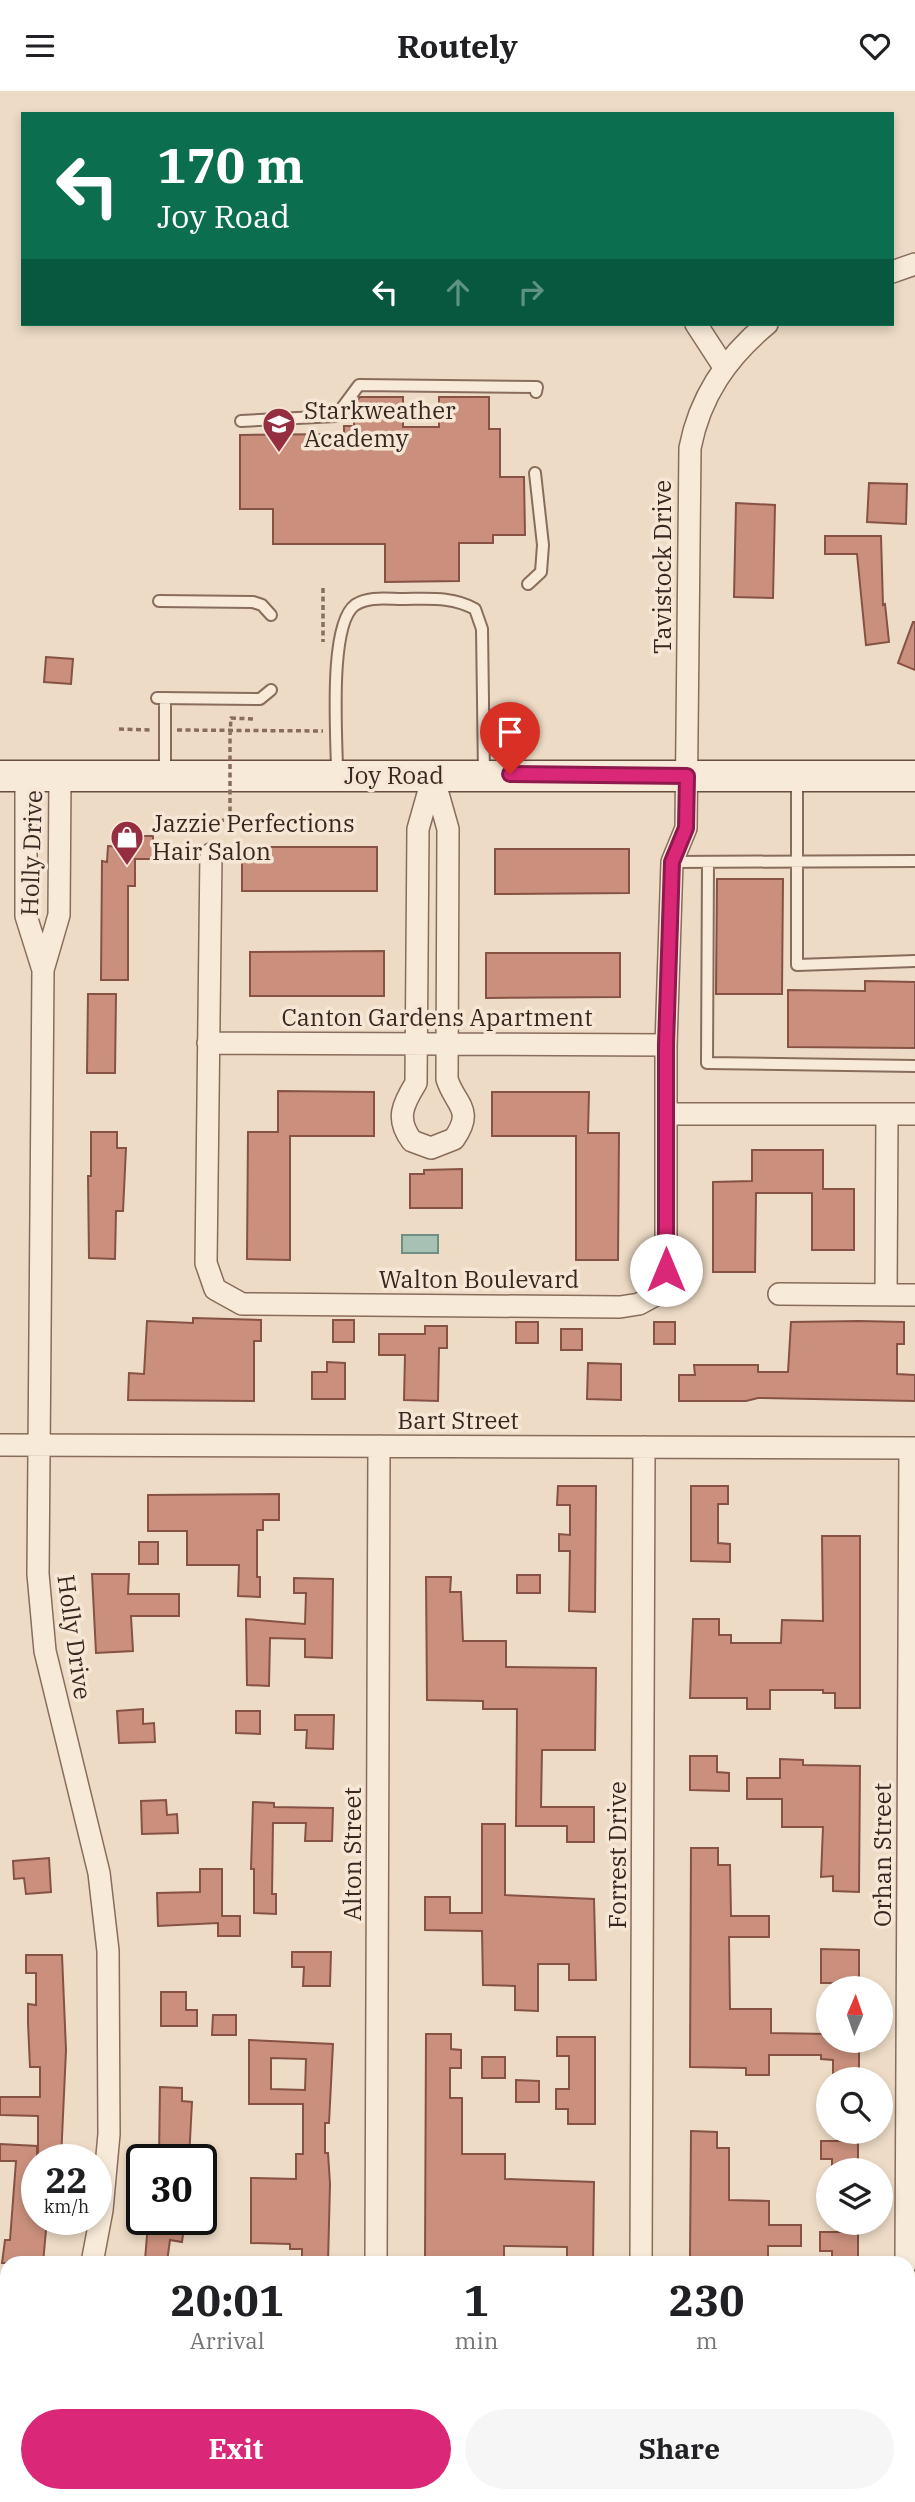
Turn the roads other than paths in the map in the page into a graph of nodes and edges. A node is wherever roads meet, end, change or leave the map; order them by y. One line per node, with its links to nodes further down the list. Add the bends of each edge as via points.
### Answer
1 (915, 264): 2 (street)
2 (894, 271)
3 (697, 326): 5 (street)
4 (765, 326): 5 (street, Tavistock Drive)
5 (724, 367): 19 (street, Tavistock Drive, via 699,411 688,467)
6 (536, 392): 7 (lane, via 537,387 359,385 336,416)
7 (241, 421)
8 (535, 473): 9 (lane, via 543,545 541,572)
9 (528, 584)
10 (159, 601): 11 (lane, via 253,602)
11 (271, 615)
12 (271, 690): 16 (lane, via 260,699 161,698)
13 (484, 774): 17 (lane, via 482,629 475,609 457,599 368,599 353,606 342,626); 18 (street, Joy Road); 19 (street, Joy Road)
14 (797, 775): 19 (street, Joy Road); 20 (street, Joy Road); 26 (lane)
15 (13, 776): 21 (street, Joy Road); 30 (street, Holly Drive, via 26,916)
16 (165, 776): 17 (street, Joy Road); 21 (street, Joy Road)
17 (337, 776): 18 (street, Joy Road)
18 (433, 776): 27 (street, via 418,829); 28 (street, via 449,829)
19 (687, 776): 24 (street, Walton Boulevard, via 686,828)
20 (915, 776)
21 (60, 777): 30 (street, Holly Drive, via 59,915)
22 (211, 854): 31 (street, Walton Boulevard)
23 (915, 860): 26 (lane)
24 (672, 862): 25 (lane); 34 (street, Walton Boulevard)
25 (708, 863): 26 (lane); 35 (lane, via 707,1063)
26 (797, 863): 29 (lane, via 797,965)
27 (417, 919): 28 (street); 32 (street)
28 (448, 919): 33 (street)
29 (915, 961)
30 (43, 970): 43 (street, Holly Drive)
31 (208, 1043): 32 (street, Canton Gardens Apartment); 36 (street, Walton Boulevard, via 206,1263 215,1289 242,1304 621,1307 649,1300 661,1292 666,1270)
32 (416, 1043): 33 (street, Canton Gardens Apartment); 33 (street, via 416,1083 403,1104 401,1119 412,1140 431,1148 454,1139 464,1117 447,1079)
33 (447, 1043): 34 (street, Canton Gardens Apartment)
34 (666, 1045): 36 (street, Walton Boulevard)
35 (915, 1066)
36 (666, 1114): 37 (street)
37 (887, 1114): 38 (street); 40 (street)
38 (915, 1114)
39 (779, 1294): 40 (street)
40 (886, 1295): 41 (street)
41 (915, 1295)
42 (0, 1445): 43 (street, Bart Street)
43 (38, 1446): 44 (street, Bart Street); 47 (street, Holly Drive, via 38,1574 45,1651 99,1873 108,1951 109,2134)
44 (379, 1446): 45 (street, Bart Street); 48 (street, Alton Street)
45 (644, 1447): 46 (street, Bart Street); 49 (street, Forrest Drive)
46 (912, 1448): 50 (street, Orhan Street)
47 (93, 2256)
48 (376, 2256)
49 (641, 2256)
50 (906, 2256)

